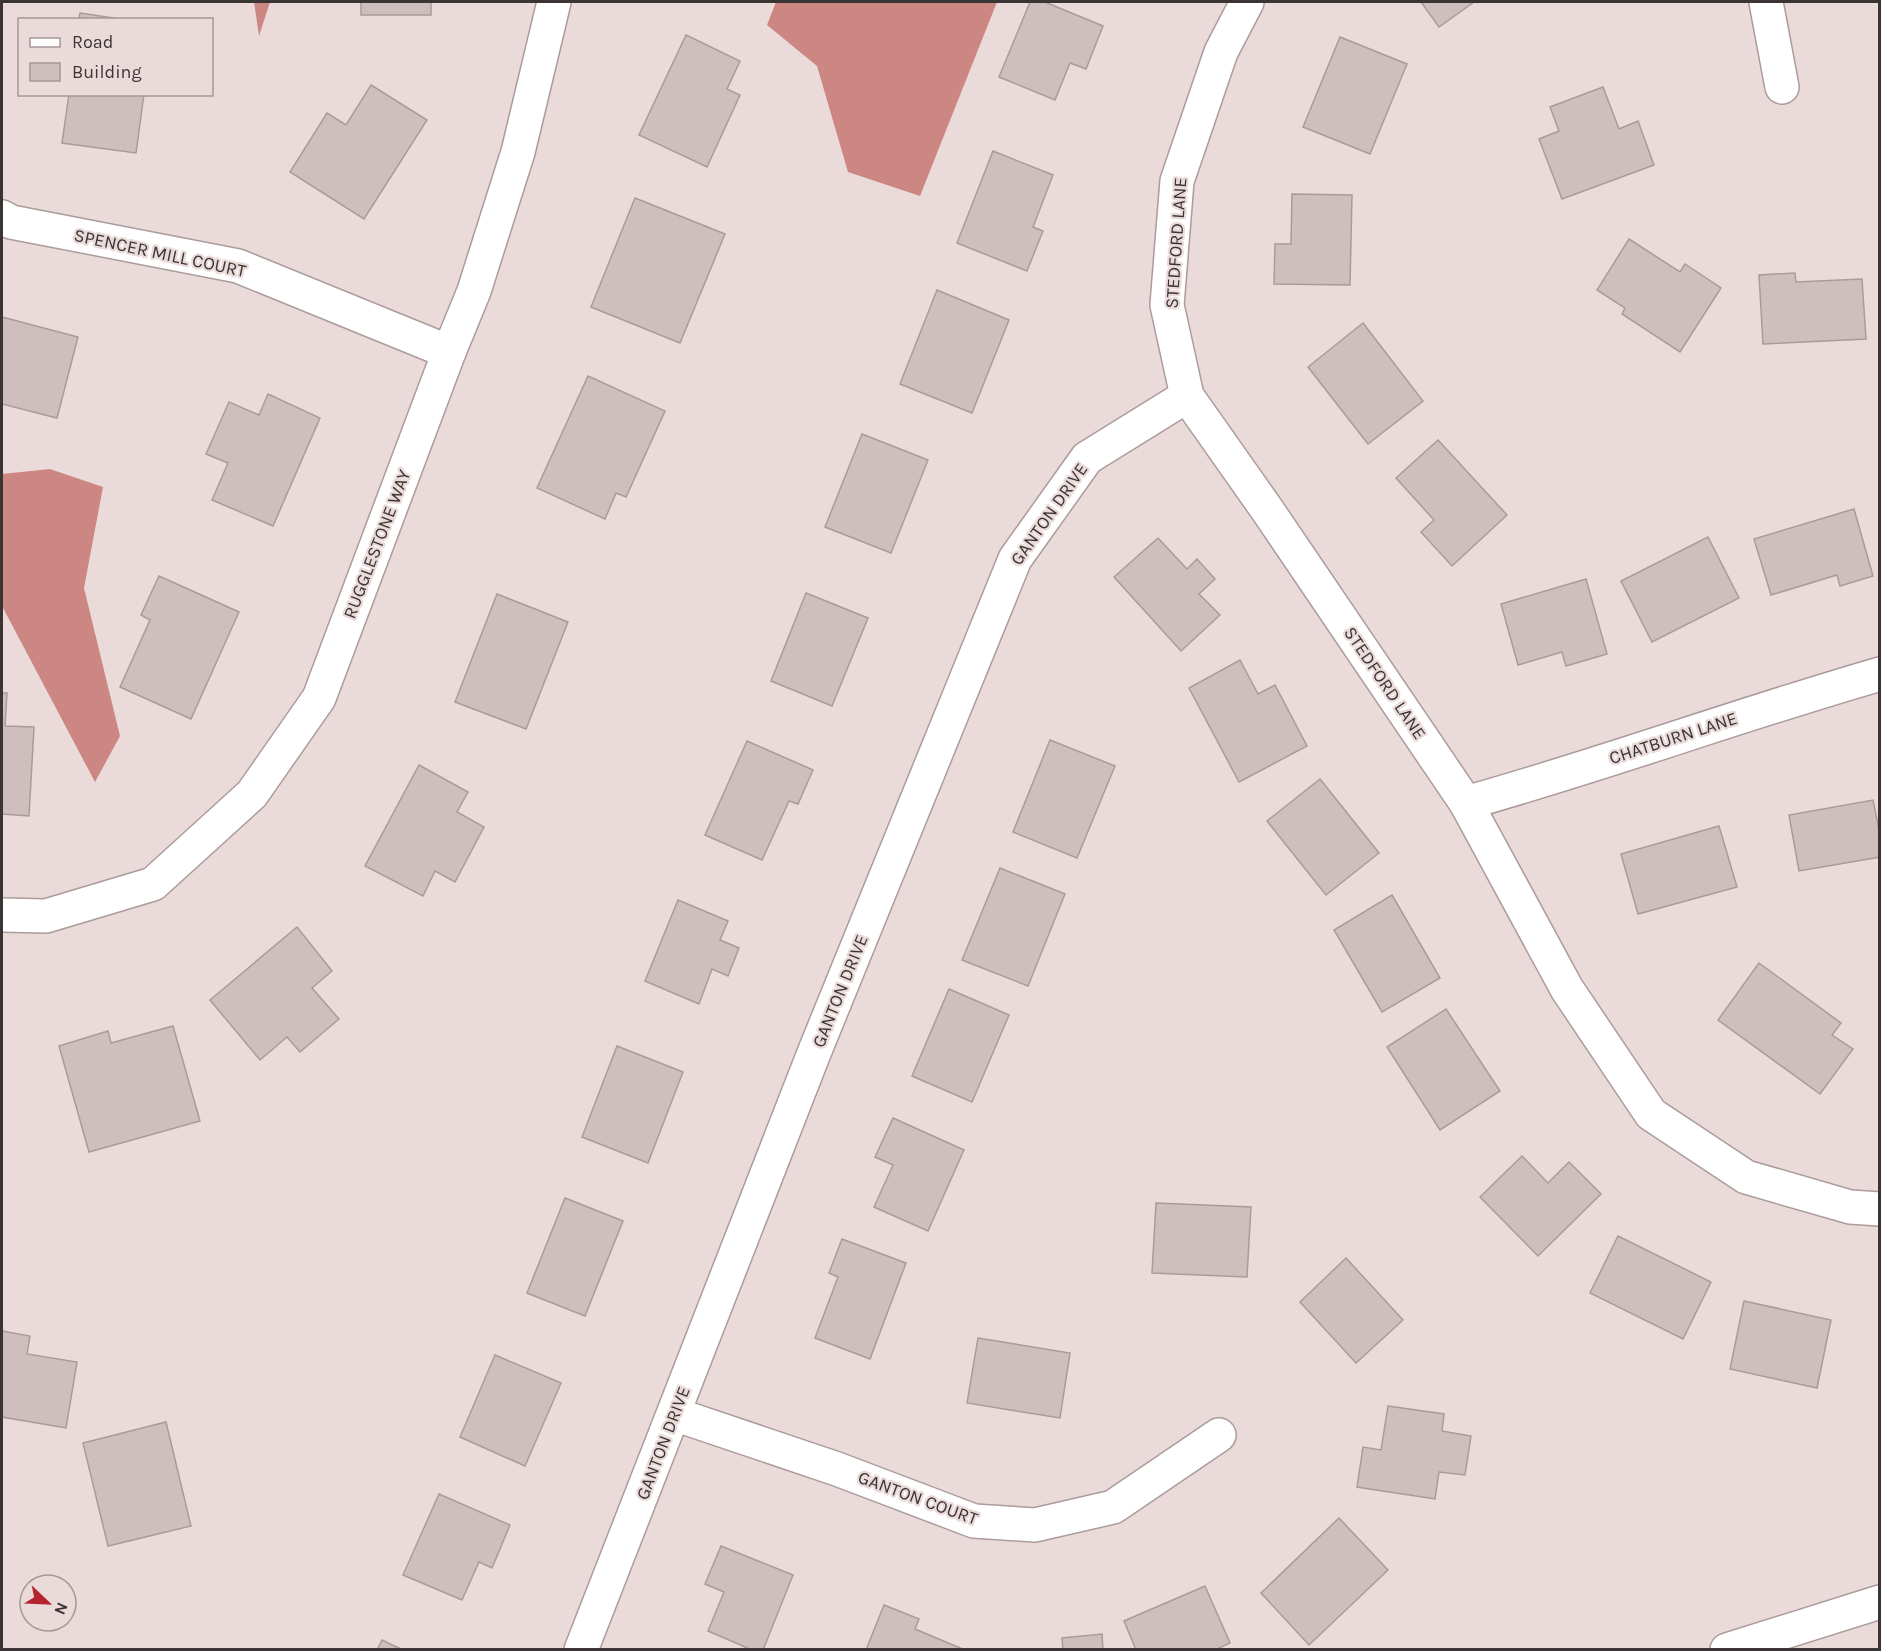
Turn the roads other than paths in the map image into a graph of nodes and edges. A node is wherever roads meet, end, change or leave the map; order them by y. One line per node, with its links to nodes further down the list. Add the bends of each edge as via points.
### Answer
1 (554, 2): 6 (street, RUGGLESTONE WAY, via 518,152 474,291)
2 (1247, 2): 7 (street, STEDFORD LANE, via 1221,52 1177,182 1167,305)
3 (1766, 2): 4 (street)
4 (1782, 87)
5 (2, 217): 6 (street, SPENCER MILL COURT, via 11,222 238,266)
6 (449, 352): 10 (street, RUGGLESTONE WAY, via 319,698 252,794 153,885 46,916)
7 (1187, 396): 9 (street, STEDFORD LANE); 12 (street, GANTON DRIVE, via 1087,458 1015,559 814,1053)
8 (1880, 674): 9 (street, CHATBURN LANE)
9 (1466, 803): 11 (street, STEDFORD LANE, via 1567,988 1650,1114 1746,1177 1850,1207)
10 (2, 915)
11 (1880, 1209)
12 (675, 1414): 13 (street, GANTON COURT, via 974,1521 1035,1525 1113,1507); 15 (street, GANTON DRIVE)
13 (1219, 1435)
14 (1880, 1602): 16 (street)
15 (581, 1650)
16 (1727, 1650)

